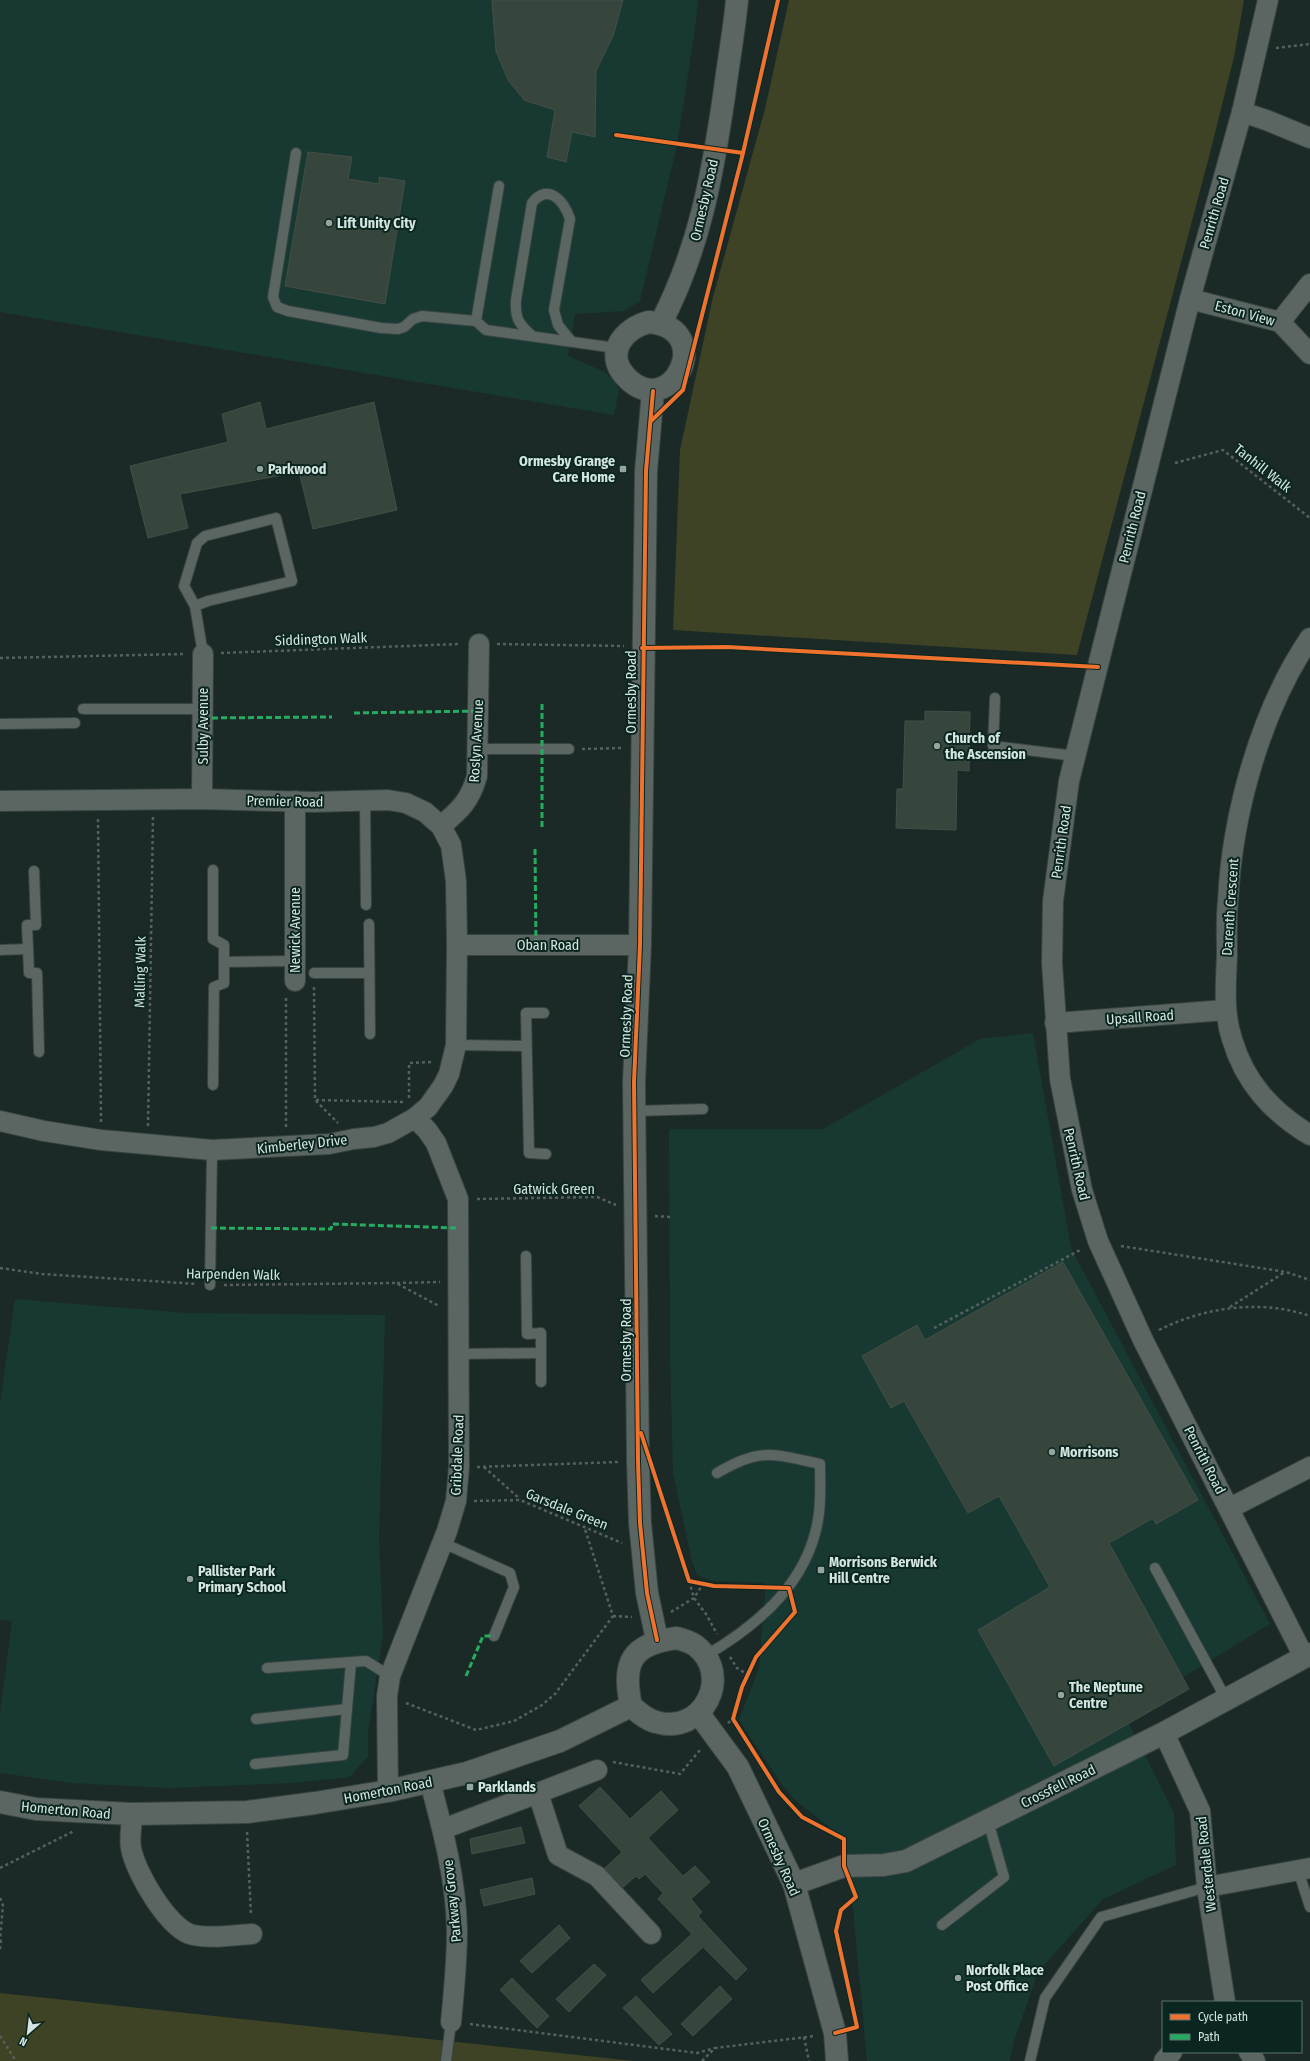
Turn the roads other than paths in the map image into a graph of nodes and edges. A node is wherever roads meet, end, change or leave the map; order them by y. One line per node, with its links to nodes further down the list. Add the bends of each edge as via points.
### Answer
1 (737, 0): 11 (street, Ormesby Road, via 707,198 685,272)
2 (1268, 0): 3 (street, Penrith Road)
3 (1242, 112): 4 (street); 8 (street, Penrith Road)
4 (1310, 138)
5 (296, 153): 9 (lane, via 272,297 277,306 288,311 381,328 398,329 422,316)
6 (499, 186): 9 (lane)
7 (1310, 284): 10 (street)
8 (1190, 299): 10 (street, Eston View); 28 (street, Penrith Road)
9 (476, 321): 12 (lane, via 486,330)
10 (1280, 322): 15 (street, Eston View)
11 (660, 323): 14 (street, via 640,324 626,335); 16 (street, via 671,328 682,341 685,356 683,367 677,377)
12 (531, 335): 13 (lane); 13 (lane, via 521,326 515,314 516,300 532,203 537,196 546,194 556,196 565,205 570,219 554,310 558,324)
13 (571, 341): 14 (lane)
14 (616, 348): 16 (street, via 616,359 623,375 639,387)
15 (1310, 354)
16 (654, 391): 39 (street, Ormesby Road, via 646,471)
17 (195, 606): 17 (lane, via 184,586 197,543 205,536 276,518 292,581); 20 (lane)
18 (1310, 638): 47 (street, Darenth Crescent, via 1299,654 1271,710 1238,821 1228,900)
19 (479, 644): 26 (street, Roslyn Avenue)
20 (203, 654): 23 (street, Sulby Avenue)
21 (995, 698): 28 (lane, via 993,746)
22 (83, 709): 23 (lane)
23 (203, 709): 29 (street, Sulby Avenue)
24 (75, 723): 25 (lane)
25 (0, 724)
26 (477, 749): 27 (lane); 33 (street, Roslyn Avenue, via 477,776 473,792 464,806)
27 (569, 749)
28 (1075, 756): 49 (street, Penrith Road, via 1069,781 1053,901 1052,963)
29 (202, 799): 31 (street, Premier Road); 32 (street, Premier Road)
30 (365, 800): 32 (street, Premier Road); 33 (street, Premier Road, via 406,803 425,812); 36 (lane)
31 (0, 801)
32 (295, 802): 42 (street, Newick Avenue)
33 (441, 826): 38 (street, Premier Road, via 451,845 454,861)
34 (213, 870): 43 (lane, via 213,939 224,945)
35 (34, 871): 41 (lane, via 36,925 27,925)
36 (366, 906)
37 (369, 924): 45 (lane)
38 (457, 945): 39 (street, Oban Road); 53 (street, Kimberley Drive)
39 (640, 945): 56 (street, Ormesby Road)
40 (0, 950): 41 (lane)
41 (28, 950): 52 (lane, via 29,973 37,973)
42 (295, 961): 43 (lane); 46 (street, Newick Avenue)
43 (224, 962): 54 (lane, via 224,983 214,987)
44 (314, 973): 45 (lane)
45 (369, 973): 50 (lane)
46 (295, 981)
47 (1226, 1010): 49 (street, Upsall Road); 59 (street, Darenth Crescent, via 1232,1040 1244,1068 1261,1096 1283,1117)
48 (544, 1013): 51 (lane, via 526,1013)
49 (1055, 1023): 69 (street, Penrith Road, via 1060,1079 1071,1140 1082,1190 1098,1241 1143,1340)
50 (370, 1034)
51 (526, 1046): 53 (lane); 61 (lane, via 529,1153)
52 (39, 1052)
53 (455, 1053): 57 (street, Kimberley Drive, via 446,1080 436,1097)
54 (212, 1085)
55 (703, 1109): 56 (lane)
56 (635, 1111): 73 (street, Ormesby Road, via 638,1461 647,1593)
57 (415, 1118): 60 (street, Kimberley Drive, via 388,1133 374,1137 286,1148); 65 (street, Gribdale Road, via 436,1143 458,1199)
58 (0, 1121): 60 (street, Kimberley Drive, via 101,1140)
59 (1310, 1135)
60 (212, 1150): 63 (lane)
61 (546, 1154)
62 (526, 1256): 64 (lane, via 527,1334 541,1333)
63 (210, 1285)
64 (540, 1353): 65 (lane); 66 (lane)
65 (459, 1354): 70 (street, Gribdale Road, via 459,1467 456,1501)
66 (541, 1382)
67 (1310, 1468): 69 (street)
68 (717, 1473): 74 (lane, via 749,1456 763,1454 820,1464 819,1514 804,1563 780,1598 749,1628)
69 (1230, 1508): 75 (street, Penrith Road)
70 (443, 1544): 72 (lane, via 510,1572 514,1587); 78 (street, Gribdale Road)
71 (1155, 1568): 79 (lane)
72 (494, 1636)
73 (657, 1640): 74 (street, via 677,1638); 80 (street, via 643,1647 635,1655 627,1672 626,1685)
74 (714, 1651): 82 (street, via 714,1686 709,1700)
75 (1307, 1655): 79 (street, Crossfell Road)
76 (352, 1662): 77 (lane); 78 (lane, via 366,1661); 81 (lane)
77 (267, 1668)
78 (390, 1676): 88 (street, Gribdale Road, via 387,1696)
79 (1226, 1699): 84 (street, Crossfell Road)
80 (631, 1706): 82 (street, via 655,1722 667,1725 683,1723); 87 (street, Homerton Road, via 560,1741 467,1773)
81 (347, 1709): 83 (lane); 85 (lane, via 343,1755)
82 (699, 1714): 95 (street, Ormesby Road, via 738,1767)
83 (256, 1719)
84 (1164, 1733): 92 (street, Crossfell Road); 96 (street, Westerdale Road, via 1200,1811)
85 (254, 1764)
86 (597, 1770): 89 (street)
87 (430, 1782): 88 (street, Homerton Road); 93 (street, Parkway Grove)
88 (388, 1791): 91 (street, Homerton Road, via 247,1812)
89 (538, 1793): 93 (street); 100 (street, via 558,1855 597,1876)
90 (0, 1802): 91 (street, Homerton Road, via 36,1809)
91 (132, 1814): 99 (street, via 131,1847 135,1862 170,1920 181,1930 192,1935 208,1937)
92 (988, 1820): 95 (street, Crossfell Road, via 906,1861 884,1865 844,1866); 98 (lane, via 1004,1877)
93 (443, 1829): 102 (street, Parkway Grove, via 457,1929)
94 (1304, 1869): 96 (street); 97 (lane)
95 (794, 1884): 105 (street, Ormesby Road, via 835,2033)
96 (1207, 1887): 101 (street, Westerdale Road); 106 (lane, via 1101,1917 1045,1998)
97 (1310, 1907)
98 (942, 1925)
99 (252, 1934)
100 (651, 1934)
101 (1225, 2001)
102 (452, 2022): 104 (lane)
103 (1171, 2053): 107 (street)
104 (446, 2061)
105 (837, 2061)
106 (1030, 2061)
107 (1164, 2061)

